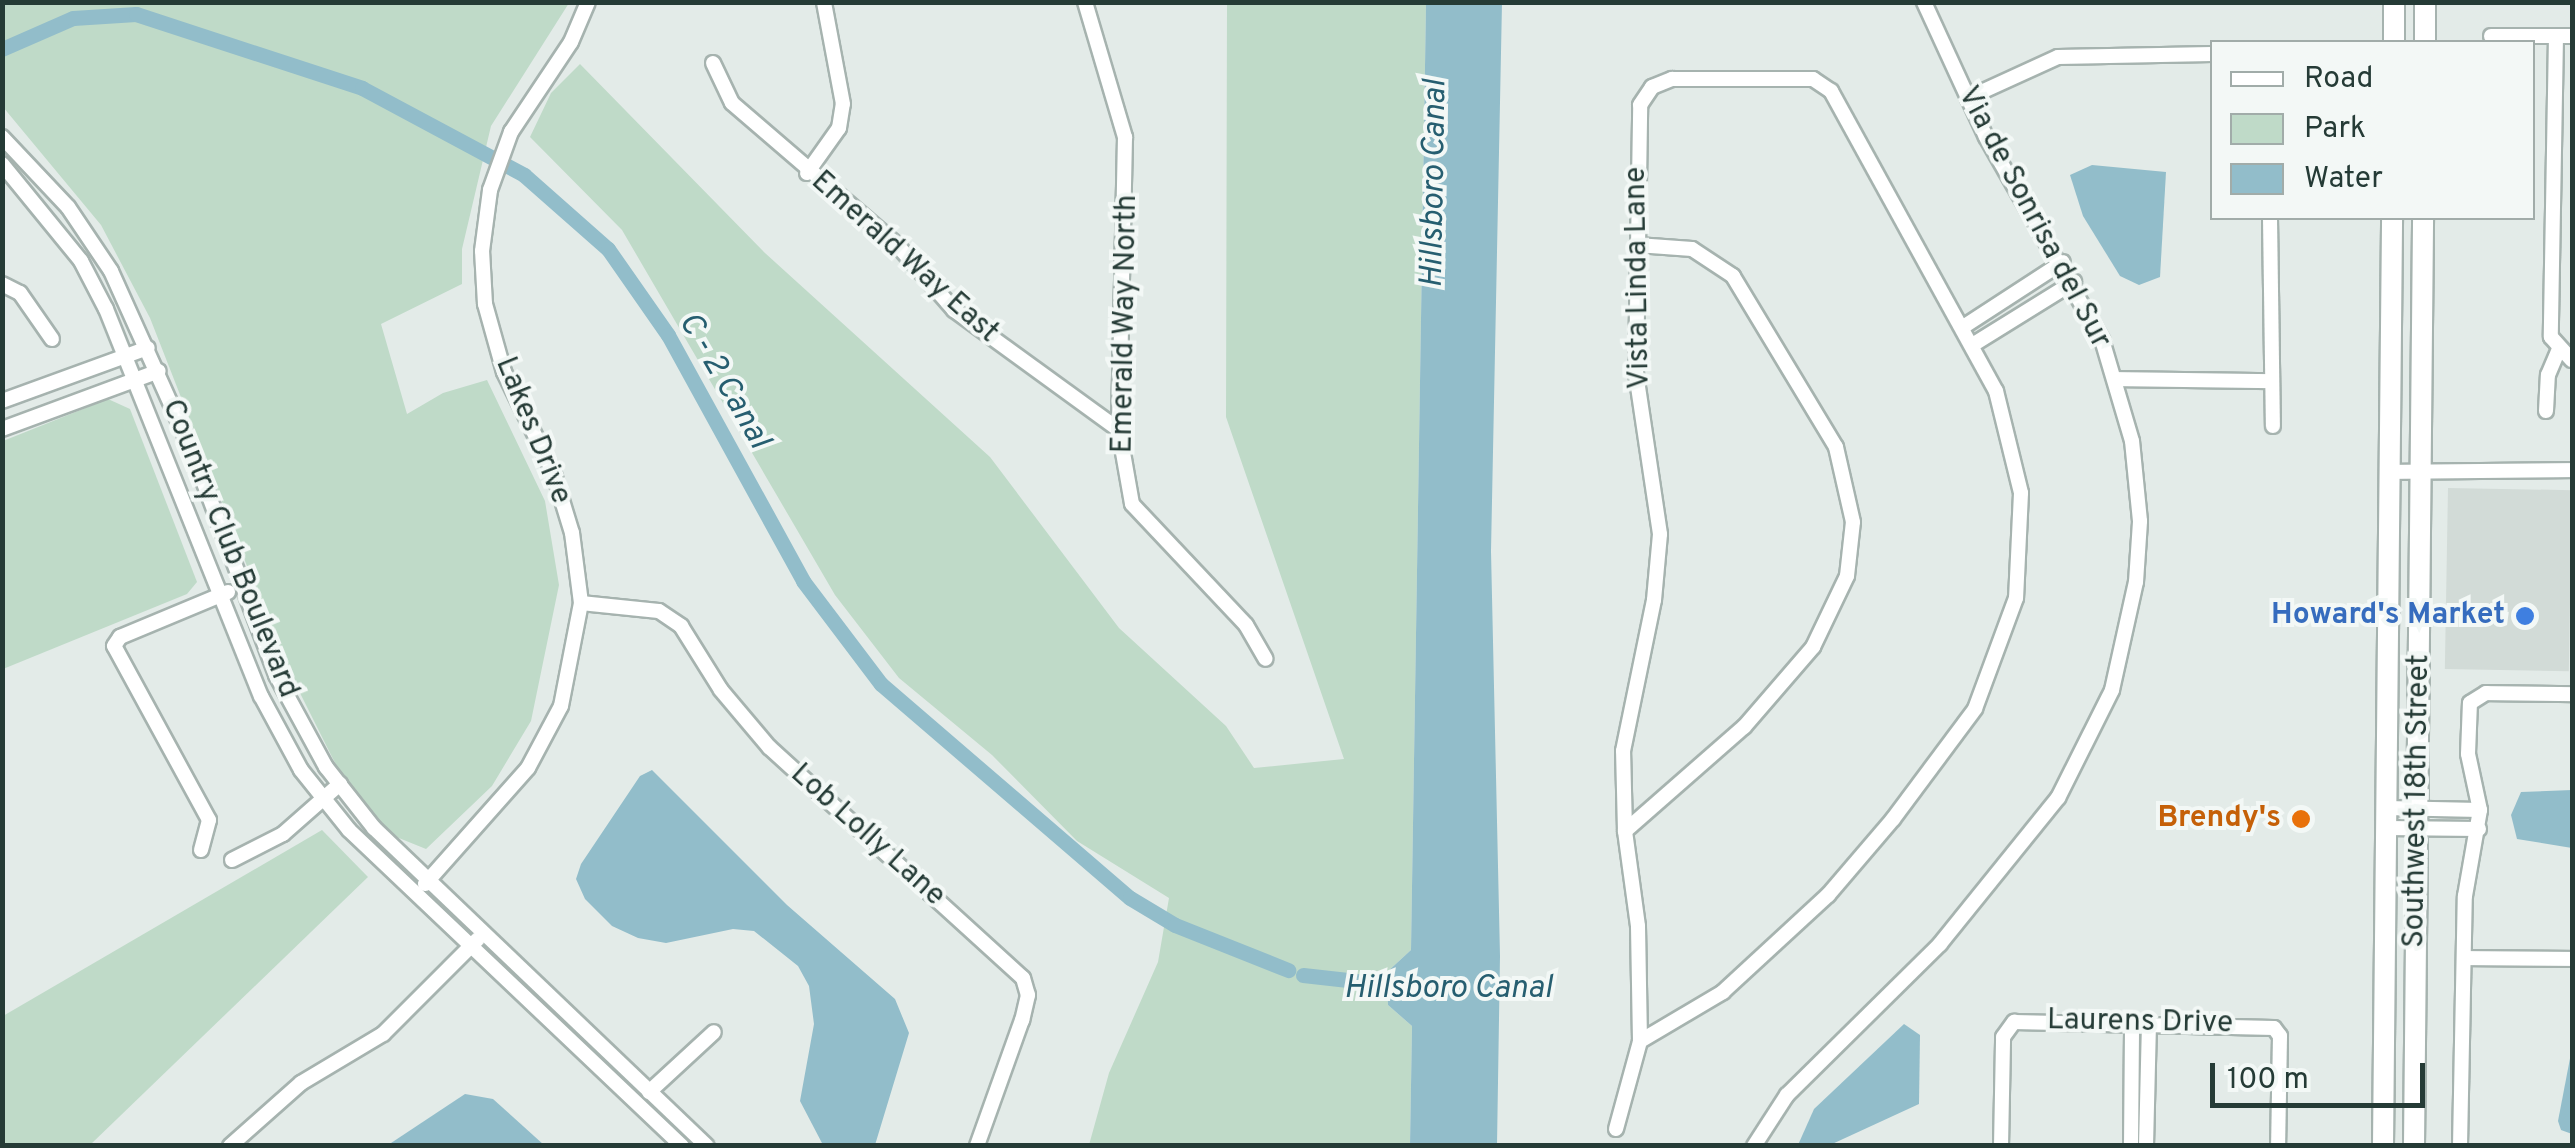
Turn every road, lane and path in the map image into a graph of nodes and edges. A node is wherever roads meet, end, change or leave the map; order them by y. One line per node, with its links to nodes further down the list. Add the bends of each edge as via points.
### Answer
1 (588, 2): 48 (street, Lakes Drive, via 571,42 511,132 490,190 482,251 486,304 504,372 554,474 572,533)
2 (824, 2): 17 (street, via 844,104 839,128)
3 (1085, 2): 42 (street, Emerald Way North, via 1125,138)
4 (1924, 2): 14 (street, Via de Sonrisa del Sur)
5 (2394, 2): 10 (main road)
6 (2425, 2): 11 (main road)
7 (2491, 36): 8 (street)
8 (2556, 36): 9 (street); 31 (street, via 2550,299 2551,338)
9 (2572, 36)
10 (2394, 40)
11 (2425, 40)
12 (2210, 54): 14 (street, via 2058,57)
13 (713, 63): 17 (street, Emerald Way East, via 732,103)
14 (1968, 98): 24 (street, Via de Sonrisa del Sur)
15 (2, 137): 22 (street, Country Club Boulevard, via 38,170)
16 (2, 164): 23 (street, Country Club Boulevard)
17 (808, 173): 42 (street, Emerald Way East, via 898,246 954,310)
18 (2270, 220): 37 (street)
19 (2392, 220): 45 (main road, Southwest 18th Street)
20 (2424, 220): 43 (main road, Southwest 18th Street)
21 (1636, 245): 27 (street, Vista Linda Lane, via 1638,115 1652,87 1672,80 1813,79 1831,91 1884,197); 57 (street, Vista Linda Lane, via 1636,374 1660,534 1654,600 1624,737); 57 (street, via 1692,248 1733,276 1836,447 1852,522 1847,576 1813,647 1744,727)
22 (97, 249): 23 (street); 30 (street, Country Club Boulevard)
23 (81, 260): 32 (street, Country Club Boulevard)
24 (2063, 262): 25 (street, Via de Sonrisa del Sur); 27 (street)
25 (2074, 282): 29 (street); 35 (street, Via de Sonrisa del Sur)
26 (2, 284): 28 (street, via 20,292)
27 (1963, 327): 29 (street, Vista Linda Lane)
28 (52, 339)
29 (1974, 344): 69 (street, Vista Linda Lane, via 2005,416 2021,493 2016,598 1992,673 1934,769 1828,895 1723,992)
30 (148, 348): 32 (street); 34 (street, Country Club Boulevard)
31 (2558, 350): 33 (street); 39 (street)
32 (127, 355): 36 (street, Country Club Boulevard); 38 (street)
33 (2572, 360)
34 (158, 371): 36 (street); 46 (street, Country Club Boulevard)
35 (2116, 379): 37 (street); 77 (street, Via de Sonrisa del Sur, via 2138,481 2139,552 2127,635 2097,727 2058,798 1994,882 1893,992 1812,1066)
36 (137, 380): 41 (street); 47 (street, Country Club Boulevard)
37 (2269, 381): 40 (street)
38 (2, 401)
39 (2546, 410)
40 (2273, 426)
41 (2, 429)
42 (1119, 430): 49 (street, Emerald Way North, via 1132,504 1246,626)
43 (2422, 470): 44 (street); 45 (street); 55 (main road, Southwest 18th Street)
44 (2572, 470)
45 (2390, 472): 54 (main road, Southwest 18th Street)
46 (241, 587): 47 (street); 51 (street, Country Club Boulevard, via 294,714)
47 (221, 595): 52 (street, Country Club Boulevard, via 281,738); 58 (street, via 120,637 114,646 209,820)
48 (581, 603): 60 (street, Lakes Drive, via 561,706 528,768); 76 (street, Lob Lolly Lane, via 659,611 682,626 769,747 1022,978 1028,995 1022,1020)
49 (1266, 659)
50 (2572, 694): 53 (street, via 2476,696 2468,739)
51 (340, 784): 52 (street); 60 (street, Country Club Boulevard)
52 (323, 800): 59 (street, via 283,834); 61 (street, Country Club Boulevard)
53 (2480, 810): 55 (street); 56 (street)
54 (2386, 818): 55 (street); 82 (main road, Southwest 18th Street)
55 (2418, 818): 56 (street); 83 (main road, Southwest 18th Street)
56 (2479, 828): 64 (street, via 2465,896)
57 (1625, 831): 69 (street, Vista Linda Lane, via 1638,926)
58 (201, 850)
59 (232, 860)
60 (429, 880): 61 (street, Lakes Drive); 62 (street, Country Club Boulevard)
61 (416, 893): 63 (street, Country Club Boulevard)
62 (485, 931): 63 (street); 70 (street, Country Club Boulevard)
63 (472, 944): 71 (street, Country Club Boulevard); 73 (street, via 383,1034 301,1083)
64 (2464, 958): 65 (street); 84 (street)
65 (2572, 959)
66 (2132, 1022): 67 (street, Laurens Drive); 78 (street, Laurens Drive, via 2014,1022 2006,1028); 79 (street)
67 (2149, 1023): 80 (street); 81 (street, Laurens Drive, via 2274,1028 2280,1036)
68 (714, 1032): 70 (street)
69 (1640, 1041): 72 (street, Vista Linda Lane, via 1624,1078)
70 (652, 1088): 71 (street); 75 (street, Country Club Boulevard)
71 (640, 1102): 74 (street, Country Club Boulevard)
72 (1616, 1128)
73 (230, 1146)
74 (682, 1146)
75 (706, 1146)
76 (976, 1146)
77 (1754, 1146)
78 (2001, 1146)
79 (2131, 1146)
80 (2146, 1146)
81 (2278, 1146)
82 (2383, 1146)
83 (2414, 1146)
84 (2460, 1146)

